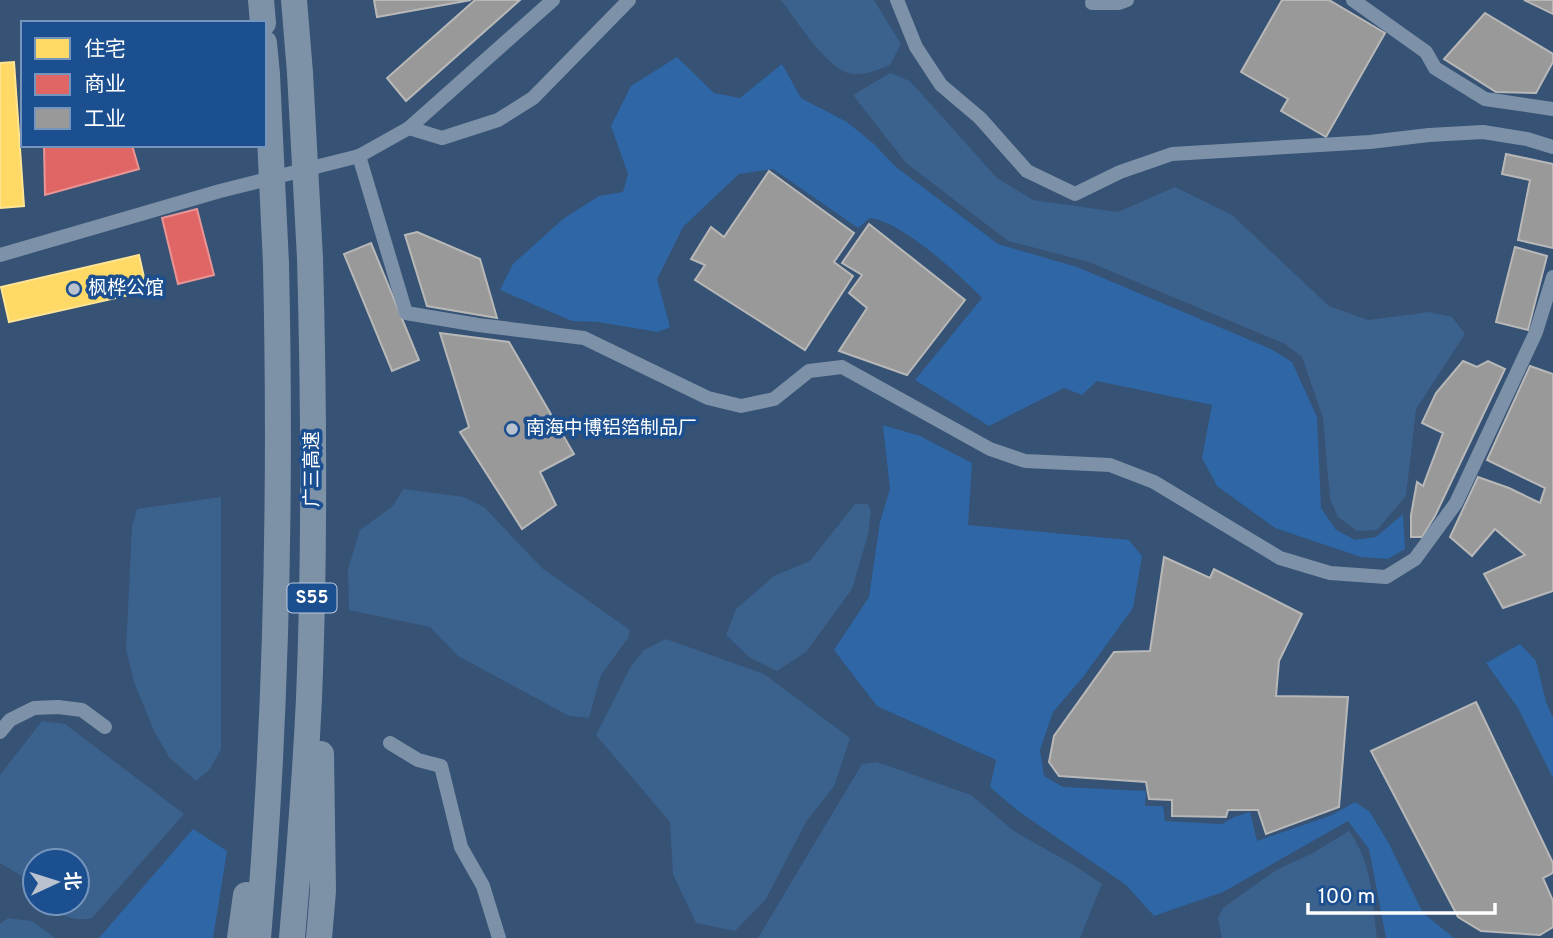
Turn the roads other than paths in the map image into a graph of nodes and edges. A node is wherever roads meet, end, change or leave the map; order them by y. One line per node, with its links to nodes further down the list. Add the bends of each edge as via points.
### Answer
1 (261, 0): 9 (highway)
2 (295, 0): 17 (highway, 广三高速 / S55, bridge, via 310,258)
3 (553, 0): 12 (street)
4 (629, 0): 12 (street, via 533,98 498,120 442,138)
5 (897, 0): 13 (street, via 916,47 941,85 981,118 1027,172 1074,194 1172,154 1483,132)
6 (1127, 0): 8 (street)
7 (1353, 0): 11 (street, via 1426,52 1435,68 1485,99)
8 (1093, 3)
9 (263, 21)
10 (266, 64): 18 (highway, 广三高速 / S55, bridge, via 276,264 279,485)
11 (1553, 109)
12 (409, 128): 14 (street)
13 (1553, 147)
14 (359, 156): 15 (street, via 220,191); 16 (street, via 406,313 584,338 708,398 741,406 774,399 809,371 842,367 990,449 1025,461 1110,464 1154,482 1280,558 1330,573 1387,577 1415,559 1457,503 1536,332)
15 (0, 256)
16 (1553, 277)
17 (311, 612): 24 (highway, 广三高速 / S55); 25 (highway, via 321,728 323,891)
18 (274, 706): 22 (highway); 23 (highway, 广三高速 / S55)
19 (105, 727): 20 (street, via 82,710 34,708 10,720)
20 (0, 732)
21 (390, 743): 26 (street, via 418,760 441,766 461,847 483,886)
22 (240, 938)
23 (258, 938)
24 (292, 938)
25 (319, 938)
26 (499, 938)

